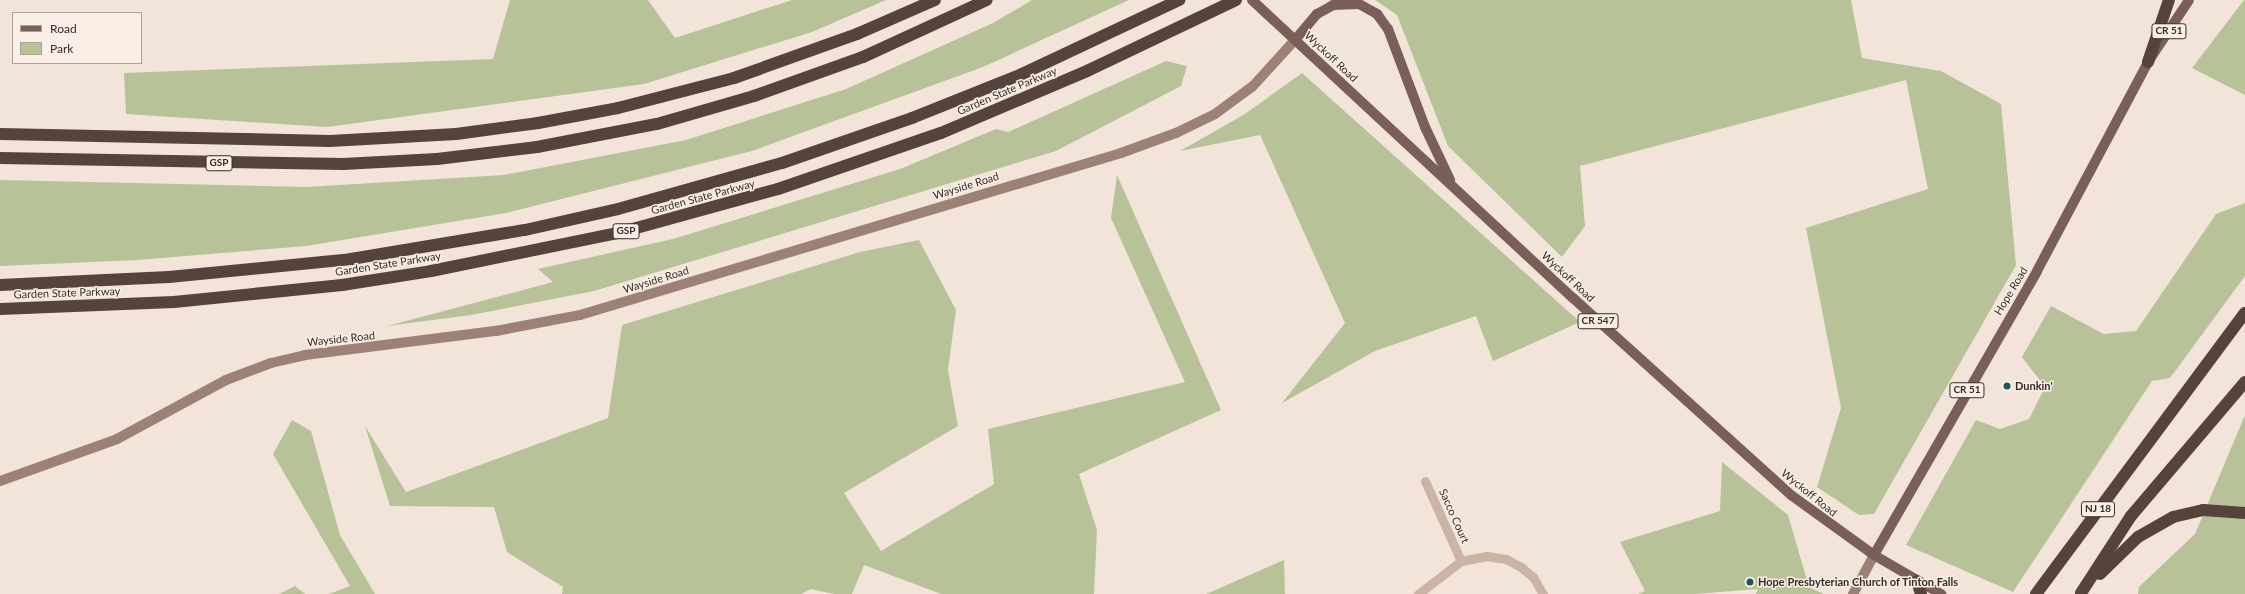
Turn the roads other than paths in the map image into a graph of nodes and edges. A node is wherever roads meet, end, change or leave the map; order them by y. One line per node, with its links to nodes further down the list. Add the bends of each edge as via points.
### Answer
1 (935, 0): 10 (highway, GSP, via 857,34 734,78 618,108 523,125 425,136 330,141)
2 (987, 0): 11 (highway, GSP, via 864,57 754,96 657,124 538,147 437,159 343,164)
3 (1179, 0): 13 (highway, Garden State Parkway / GSP, via 1022,74 912,118 782,163 618,209 525,230 351,259 169,277)
4 (1236, 0): 14 (highway, Garden State Parkway / GSP, via 1094,68 940,133 778,189 618,233 439,270 342,285 174,302)
5 (1252, 0): 8 (main road, Wyckoff Road / CR 547)
6 (2170, 0): 9 (highway)
7 (2189, 0): 9 (main road, Hope Road / CR 51)
8 (1295, 40): 12 (main road, Wyckoff Road / CR 547); 12 (main road, via 1317,14 1333,5 1359,4 1377,14 1388,29 1428,133); 18 (street, Wayside Road, via 1252,86 1215,114 1176,133 1121,152 580,315 496,331 305,355 272,363 226,380 117,439)
9 (2148, 62): 20 (main road, Hope Road / CR 51, via 2037,271)
10 (0, 134)
11 (0, 158)
12 (1453, 186): 20 (main road, Wyckoff Road / CR 547, via 1760,468 1839,532)
13 (0, 285)
14 (0, 309)
15 (2245, 313): 29 (highway, NJ 18)
16 (2245, 382): 23 (highway, NJ 18, via 2131,516)
17 (1425, 481): 21 (street, Sacco Court)
18 (0, 482)
19 (2245, 513): 23 (highway, via 2203,510 2161,523 2126,547)
20 (1874, 555): 22 (main road, Wyckoff Road / CR 547); 26 (street, Hope Road)
21 (1461, 562): 24 (street); 25 (street, via 1487,556 1506,559 1528,572)
22 (1917, 581): 27 (highway); 28 (main road, Wyckoff Road / CR 547)
23 (2081, 593)
24 (1418, 594)
25 (1543, 594)
26 (1852, 594)
27 (1922, 594)
28 (1942, 594)
29 (2036, 594)

